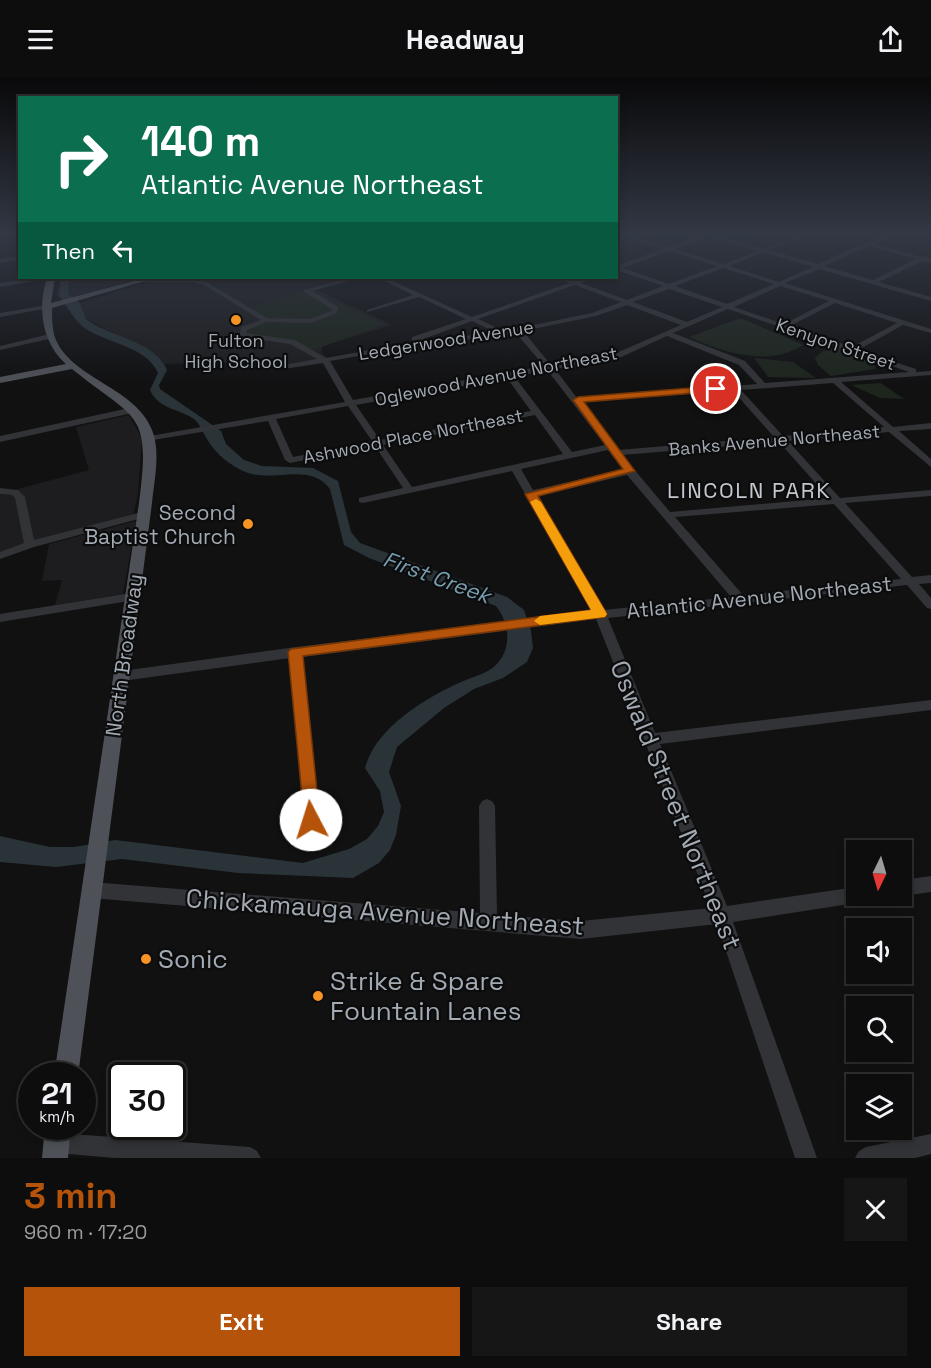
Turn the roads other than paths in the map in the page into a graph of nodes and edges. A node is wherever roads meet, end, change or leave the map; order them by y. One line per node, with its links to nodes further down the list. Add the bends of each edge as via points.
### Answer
1 (49, 284): 18 (main road)
2 (130, 284): 18 (main road)
3 (207, 284): 23 (street)
4 (330, 284): 23 (street, via 306,291 336,308 335,312 310,321)
5 (396, 284): 14 (street)
6 (571, 284): 22 (street)
7 (579, 284): 17 (street)
8 (664, 284): 13 (street, Kenyon Street)
9 (678, 284): 13 (street, Ledgerwood Avenue)
10 (780, 284): 19 (street, Oglewood Avenue Northeast)
11 (781, 284): 16 (street)
12 (882, 284): 15 (street)
13 (671, 287): 17 (street, Ledgerwood Avenue); 19 (street, Kenyon Street)
14 (419, 295): 20 (street); 22 (street)
15 (931, 299)
16 (835, 301): 24 (street); 26 (street)
17 (628, 303): 25 (street); 27 (street, Ledgerwood Avenue, via 607,312)
18 (47, 307): 21 (street); 31 (main road)
19 (728, 307): 25 (street, Oglewood Avenue Northeast); 26 (street, Kenyon Street)
20 (369, 311)
21 (0, 315)
22 (472, 319): 29 (street); 33 (street)
23 (266, 320): 35 (street, via 244,329 242,335 292,342)
24 (903, 322): 28 (street); 34 (street)
25 (686, 324): 30 (street, Oglewood Avenue Northeast)
26 (785, 326): 34 (street, Kenyon Street)
27 (518, 330): 29 (street, Ledgerwood Avenue); 38 (street)
28 (931, 331)
29 (503, 333): 33 (street, Ledgerwood Avenue)
30 (666, 333): 38 (street, Oglewood Avenue Northeast, via 616,356); 44 (street, via 742,363)
31 (50, 336): 32 (street); 36 (main road)
32 (0, 348)
33 (392, 348): 35 (street, Ledgerwood Avenue)
34 (852, 350): 39 (street, Kenyon Street)
35 (326, 361): 37 (street, Ledgerwood Avenue); 47 (street)
36 (73, 366): 42 (main road); 48 (main road)
37 (286, 367)
38 (551, 368): 41 (street, Oglewood Avenue Northeast); 46 (street)
39 (919, 373): 40 (street); 43 (street)
40 (931, 373)
41 (510, 376): 47 (street, Oglewood Avenue Northeast); 49 (street)
42 (0, 380)
43 (834, 380): 44 (street); 52 (street, Kenyon Street)
44 (762, 385): 45 (street)
45 (734, 387): 46 (street); 53 (street)
46 (578, 400): 57 (street)
47 (351, 404): 50 (street, Oglewood Avenue Northeast); 56 (street)
48 (134, 410): 54 (street); 55 (main road, via 147,427)
49 (537, 412): 56 (street, Ashwood Place Northeast); 58 (street)
50 (271, 418): 55 (street, Oglewood Avenue Northeast); 56 (street, Ashwood Place Northeast, via 290,460)
51 (931, 426): 52 (street, Banks Avenue Northeast)
52 (892, 429): 53 (street, Banks Avenue Northeast); 59 (street, Kenyon Street)
53 (780, 438): 57 (street, Banks Avenue Northeast); 67 (street)
54 (0, 439)
55 (150, 439): 68 (main road, North Broadway)
56 (378, 443): 62 (street)
57 (615, 450): 58 (street, Banks Avenue Northeast); 61 (street)
58 (569, 455): 60 (street, Banks Avenue Northeast)
59 (931, 464)
60 (514, 467): 62 (street, Banks Avenue Northeast); 65 (street, Oswald Street Northeast)
61 (630, 471): 65 (street); 69 (street)
62 (410, 490): 66 (street, Banks Avenue Northeast)
63 (0, 492): 70 (street, via 15,492 20,497)
64 (931, 493): 67 (street)
65 (531, 494): 77 (street, Oswald Street Northeast)
66 (363, 500)
67 (835, 501): 69 (street); 73 (street)
68 (142, 515): 70 (street); 74 (main road, North Broadway)
69 (667, 515): 75 (street)
70 (30, 545): 71 (street)
71 (0, 556)
72 (931, 579): 73 (street, Atlantic Avenue Northeast)
73 (910, 581): 75 (street, Atlantic Avenue Northeast); 76 (street)
74 (131, 597): 78 (street); 80 (main road, North Broadway)
75 (741, 601): 77 (street, Atlantic Avenue Northeast)
76 (931, 605)
77 (600, 614): 79 (street, Atlantic Avenue Northeast); 82 (street, Oswald Street Northeast)
78 (0, 618)
79 (296, 652): 80 (street, Atlantic Avenue Northeast); 84 (street)
80 (122, 676): 87 (main road, North Broadway)
81 (931, 705): 82 (street)
82 (652, 739): 89 (street, Oswald Street Northeast)
83 (487, 806): 90 (street)
84 (311, 820)
85 (931, 884): 86 (street)
86 (912, 887)
87 (91, 890): 90 (street, Chickamauga Avenue Northeast); 91 (main road, North Broadway)
88 (846, 896): 89 (street, Chickamauga Avenue Northeast)
89 (722, 915): 90 (street, Chickamauga Avenue Northeast, via 581,930); 95 (street, Oswald Street Northeast)
90 (489, 922)
91 (68, 1062)
92 (57, 1142): 94 (street)
93 (931, 1144): 96 (street)
94 (250, 1158)
95 (806, 1158)
96 (866, 1158)

